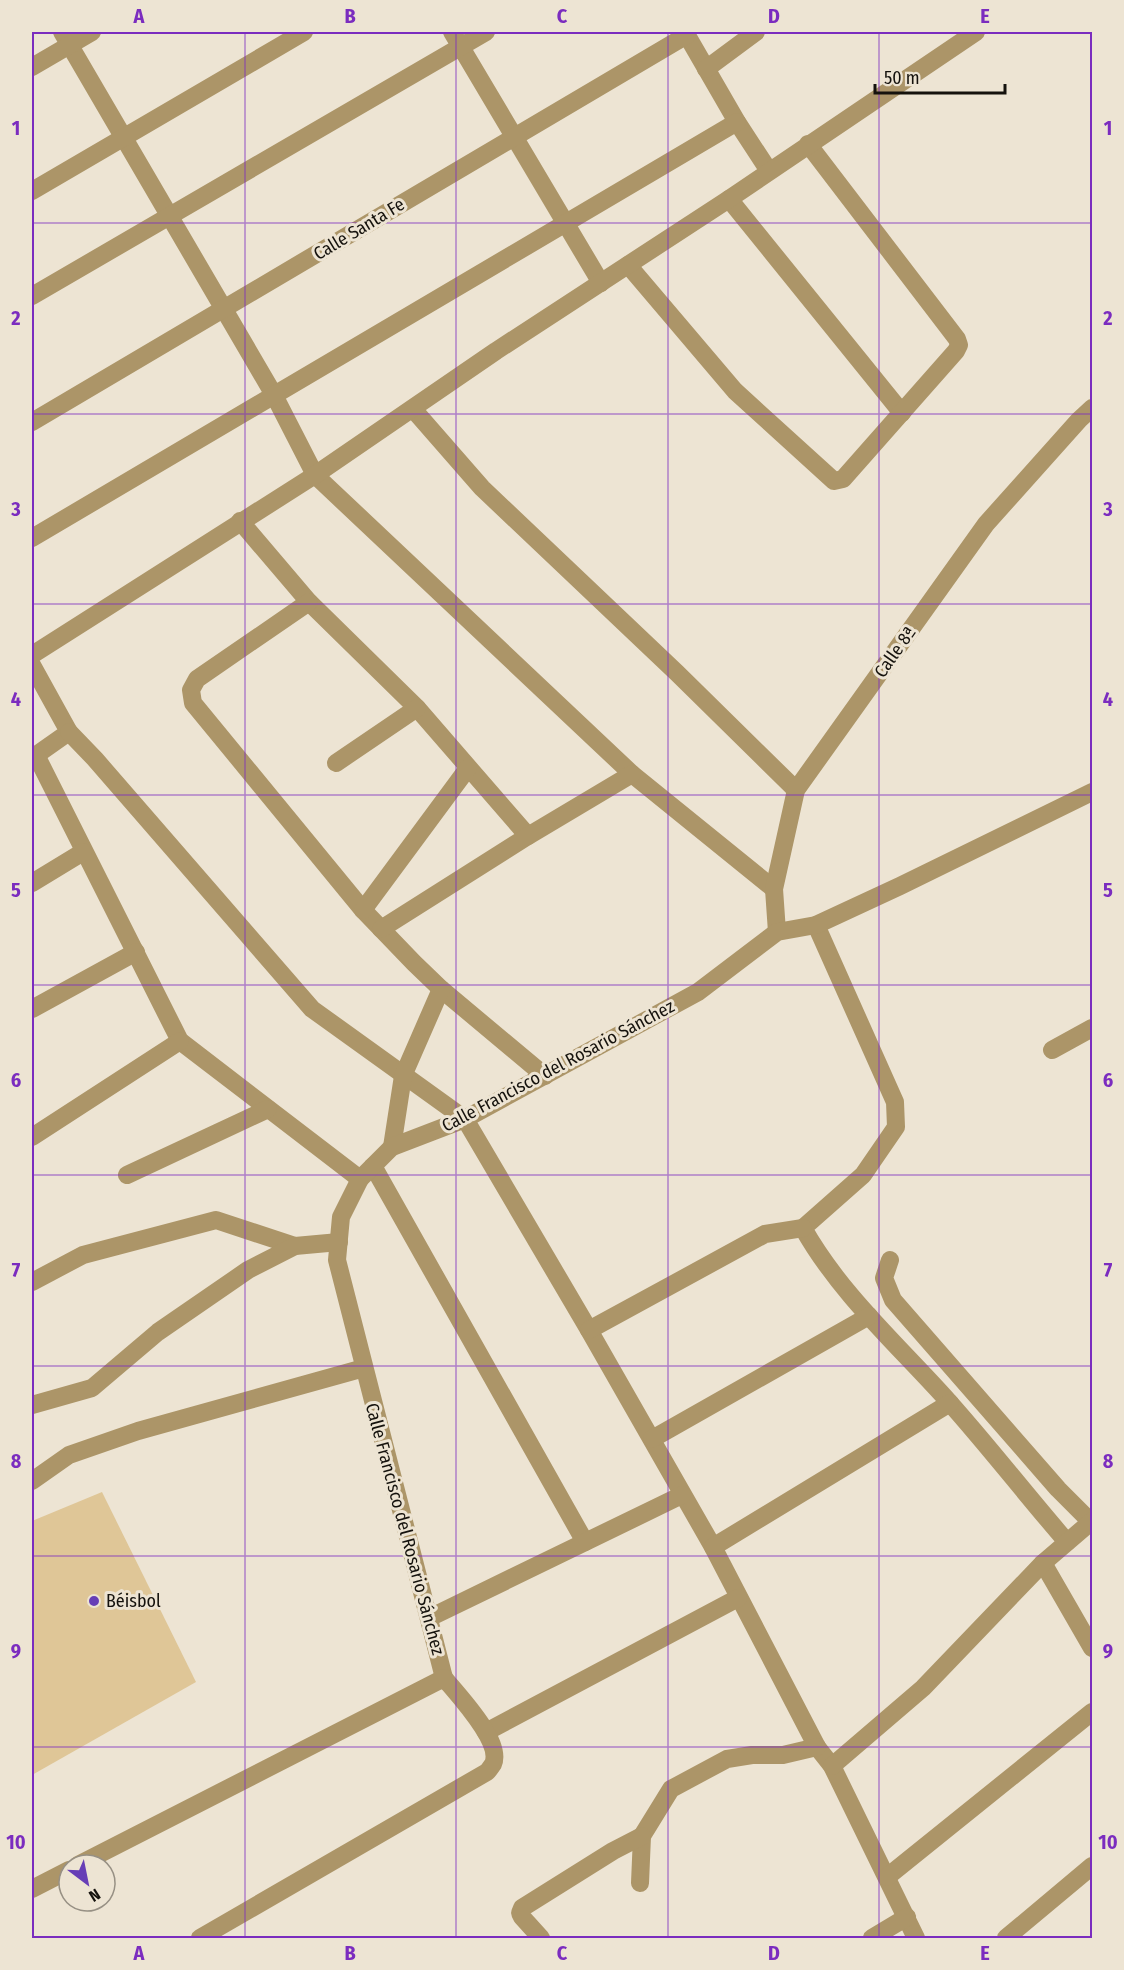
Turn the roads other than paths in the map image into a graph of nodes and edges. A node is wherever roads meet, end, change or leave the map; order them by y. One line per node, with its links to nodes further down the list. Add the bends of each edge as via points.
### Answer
1 (92, 32): 7 (street)
2 (304, 32): 12 (street)
3 (486, 32): 8 (street)
4 (756, 32): 10 (street)
5 (976, 32): 14 (street)
6 (686, 33): 10 (street); 13 (street, Calle Santa Fe)
7 (66, 38): 9 (street); 12 (street)
8 (456, 39): 13 (street); 18 (street)
9 (32, 67)
10 (706, 69): 11 (street)
11 (737, 122): 15 (street); 19 (street)
12 (124, 137): 16 (street); 18 (street)
13 (515, 137): 19 (street); 23 (street, Calle Santa Fe)
14 (808, 144): 15 (street); 27 (street, via 957,339 956,351)
15 (769, 171): 17 (street)
16 (32, 191)
17 (729, 199): 20 (street); 27 (street)
18 (170, 216): 22 (street); 23 (street)
19 (566, 223): 21 (street); 24 (street)
20 (628, 265): 21 (street); 27 (street, via 735,391 834,481 843,479)
21 (601, 283): 26 (street)
22 (32, 296)
23 (224, 309): 24 (street); 28 (street, Calle Santa Fe)
24 (274, 395): 29 (street); 31 (street)
25 (1092, 408): 41 (street, Calle 8ª, via 986,524)
26 (413, 409): 29 (street); 41 (street, via 482,488)
27 (902, 413)
28 (32, 422)
29 (315, 475): 30 (street); 40 (street)
30 (240, 521): 32 (street); 33 (street)
31 (32, 538)
32 (309, 602): 35 (street); 47 (street, via 196,680 191,690 193,704)
33 (32, 655)
34 (32, 665): 36 (street)
35 (417, 708): 38 (street); 39 (street)
36 (69, 732): 37 (street); 57 (street, via 312,1009)
37 (34, 757): 44 (street)
38 (336, 763)
39 (468, 768): 43 (street); 47 (street)
40 (632, 774): 43 (street); 46 (street)
41 (796, 790): 46 (street, Calle 8ª)
42 (1092, 792): 48 (street, Calle Francisco del Rosario Sánchez)
43 (528, 836): 49 (street)
44 (83, 852): 45 (street); 51 (street)
45 (32, 883)
46 (774, 889): 50 (street, Calle 8ª)
47 (363, 910): 49 (street)
48 (816, 925): 50 (street, Calle Francisco del Rosario Sánchez); 65 (street, via 895,1102 896,1127 863,1174)
49 (381, 929): 52 (street)
50 (777, 932): 58 (street, Calle Francisco del Rosario Sánchez, via 698,992)
51 (135, 952): 53 (street); 55 (street)
52 (441, 990): 57 (street); 58 (street)
53 (32, 1009)
54 (1092, 1028): 56 (street)
55 (180, 1041): 59 (street); 61 (street)
56 (1052, 1050)
57 (403, 1076): 60 (street); 62 (street)
58 (545, 1076): 60 (street, Calle Francisco del Rosario Sánchez)
59 (268, 1109): 63 (street); 64 (street)
60 (465, 1119): 62 (street, Calle Francisco del Rosario Sánchez); 71 (street)
61 (34, 1130)
62 (392, 1147): 63 (street, Calle Francisco del Rosario Sánchez)
63 (366, 1172): 66 (street, Calle Francisco del Rosario Sánchez, via 341,1217); 79 (street)
64 (127, 1175)
65 (803, 1228): 70 (street); 71 (street, via 765,1234)
66 (339, 1242): 67 (street); 72 (street, Calle Francisco del Rosario Sánchez, via 337,1260)
67 (295, 1246): 69 (street, via 216,1220 83,1255); 74 (street, via 248,1270 158,1332 92,1388)
68 (890, 1260): 78 (street, via 884,1278 893,1300 1058,1489)
69 (32, 1282)
70 (869, 1316): 73 (street); 75 (street)
71 (589, 1330): 75 (street)
72 (364, 1368): 76 (street, via 138,1431 69,1455); 84 (street, Calle Francisco del Rosario Sánchez)
73 (950, 1403): 80 (street); 81 (street)
74 (32, 1405)
75 (652, 1439): 77 (street)
76 (32, 1481)
77 (682, 1495): 79 (street); 81 (street)
78 (1092, 1522): 80 (street)
79 (585, 1542): 84 (street)
80 (1067, 1542): 82 (street)
81 (713, 1547): 83 (street)
82 (1043, 1563): 85 (street); 90 (street, via 923,1688)
83 (738, 1598): 88 (street); 89 (street)
84 (429, 1618): 86 (street, Calle Francisco del Rosario Sánchez)
85 (1092, 1648)
86 (444, 1678): 88 (street); 92 (street)
87 (1092, 1712): 95 (street)
88 (486, 1732): 99 (street, via 494,1752 493,1764 487,1772)
89 (816, 1747): 90 (street); 91 (street, via 783,1755 727,1759 671,1789)
90 (832, 1766): 95 (street)
91 (642, 1836): 96 (street); 100 (street, via 522,1908 522,1917)
92 (101, 1853)
93 (1092, 1866): 103 (street)
94 (57, 1876): 97 (street)
95 (887, 1877): 98 (street)
96 (640, 1883)
97 (32, 1889)
98 (907, 1917): 101 (street); 102 (street)
99 (200, 1938)
100 (541, 1938)
101 (872, 1938)
102 (916, 1938)
103 (1006, 1938)

